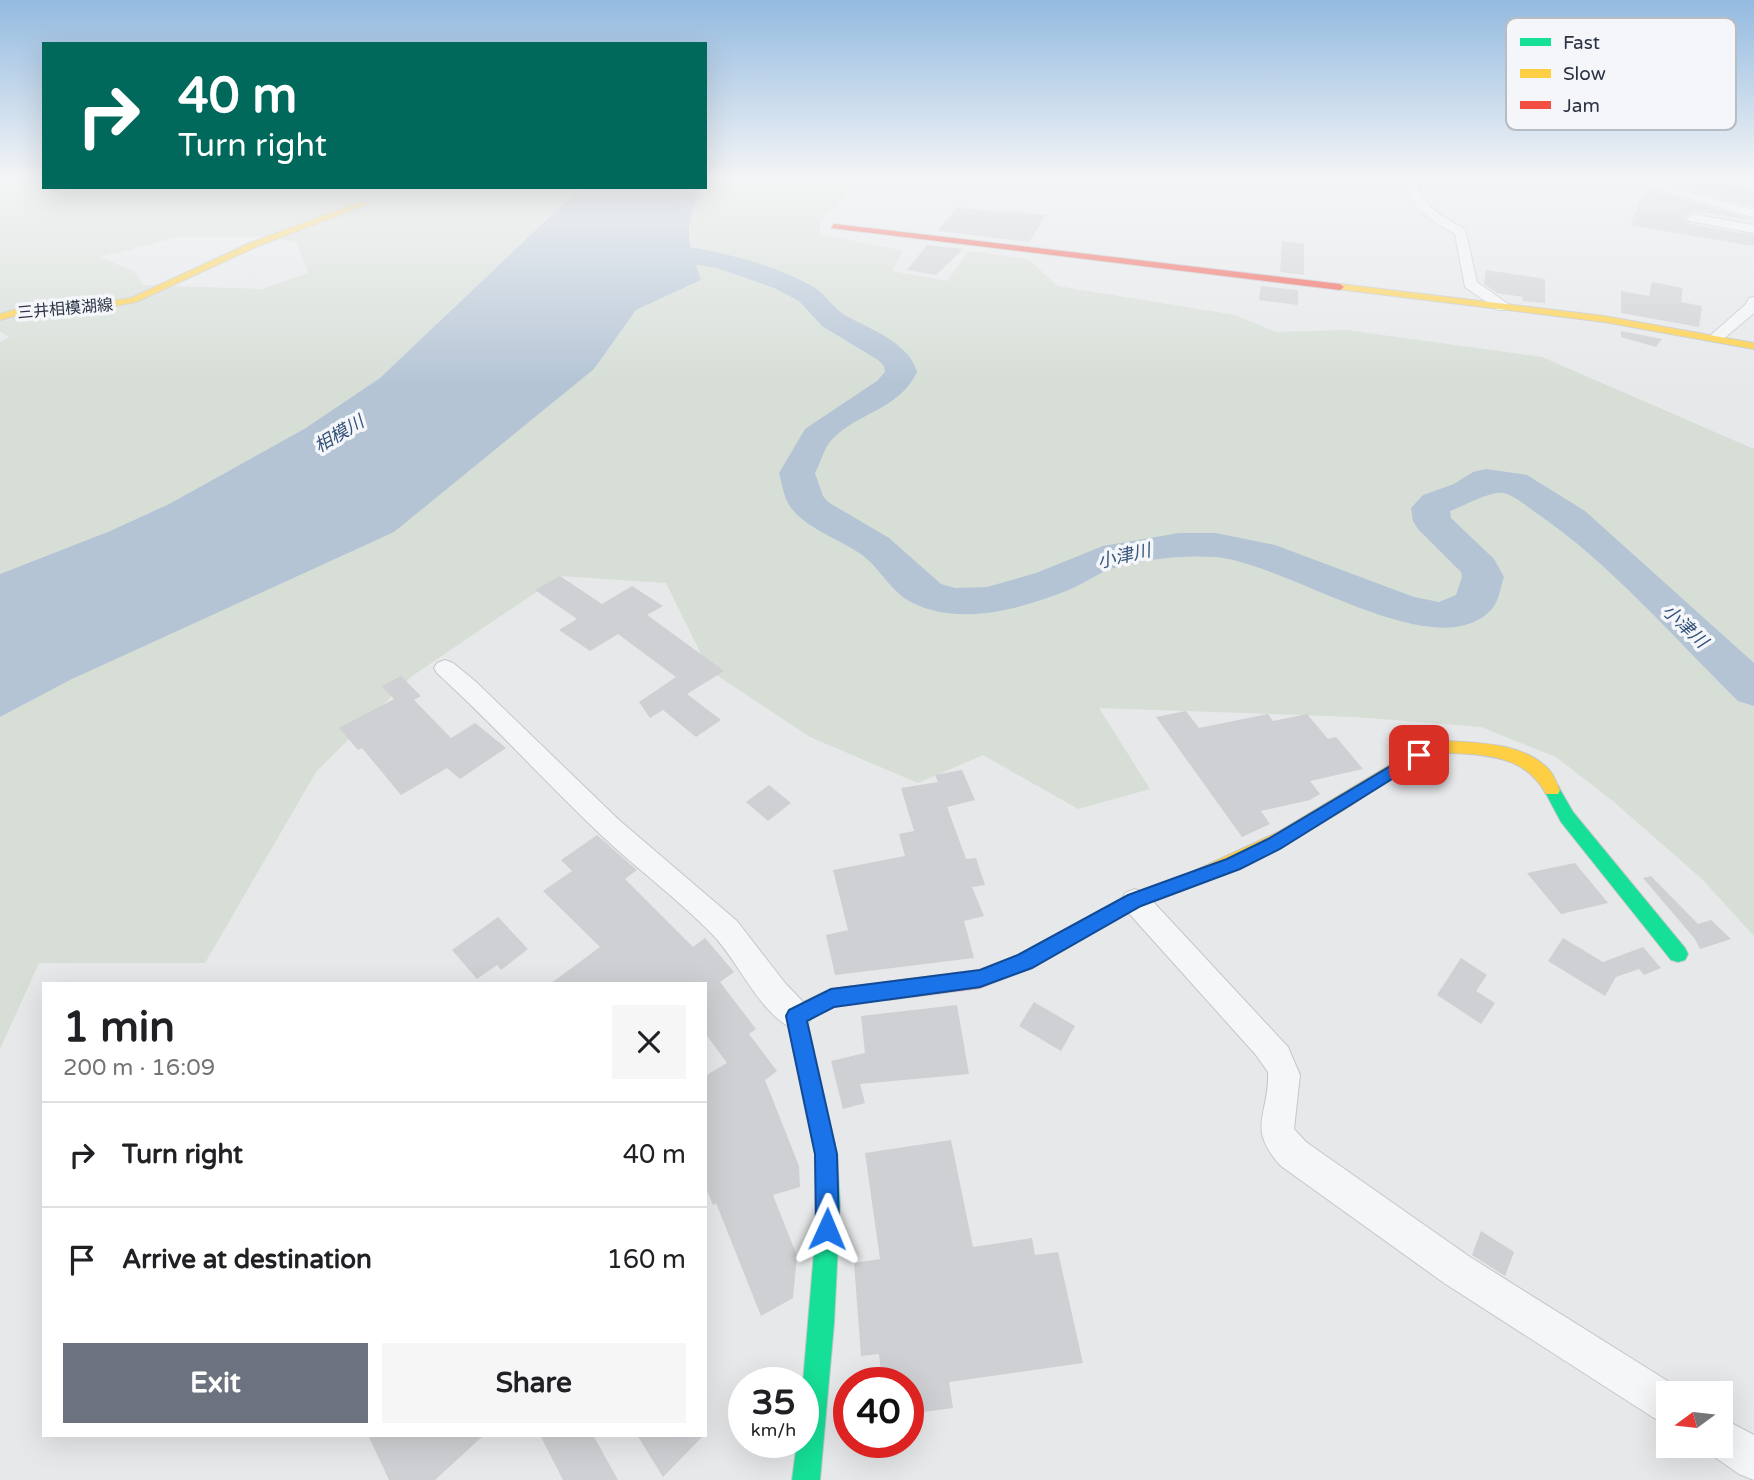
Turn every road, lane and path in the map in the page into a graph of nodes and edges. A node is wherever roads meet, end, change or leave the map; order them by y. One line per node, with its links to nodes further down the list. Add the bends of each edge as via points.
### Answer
1 (246, 248): 6 (street, 三井相模湖線, via 132,300 24,310)
2 (1007, 248): 5 (street)
3 (1464, 248): 5 (street, via 1470,284)
4 (1754, 301): 7 (street)
5 (1503, 307): 7 (street)
6 (0, 317)
7 (1716, 338): 8 (street)
8 (1754, 345)
9 (444, 668): 12 (street, via 610,827 716,918 778,1000)
10 (1135, 901): 11 (street, via 1274,844 1419,755 1446,747 1469,747 1511,756 1544,775 1566,817); 12 (street, via 1025,961 980,979 831,998); 13 (street, via 1278,1060 1285,1075 1275,1117 1285,1147 1457,1270)
11 (1678, 954)
12 (796, 1016): 16 (street, via 826,1154 829,1205)
13 (1656, 1396)
14 (1733, 1445): 15 (street)
15 (1754, 1459)
16 (806, 1480)

